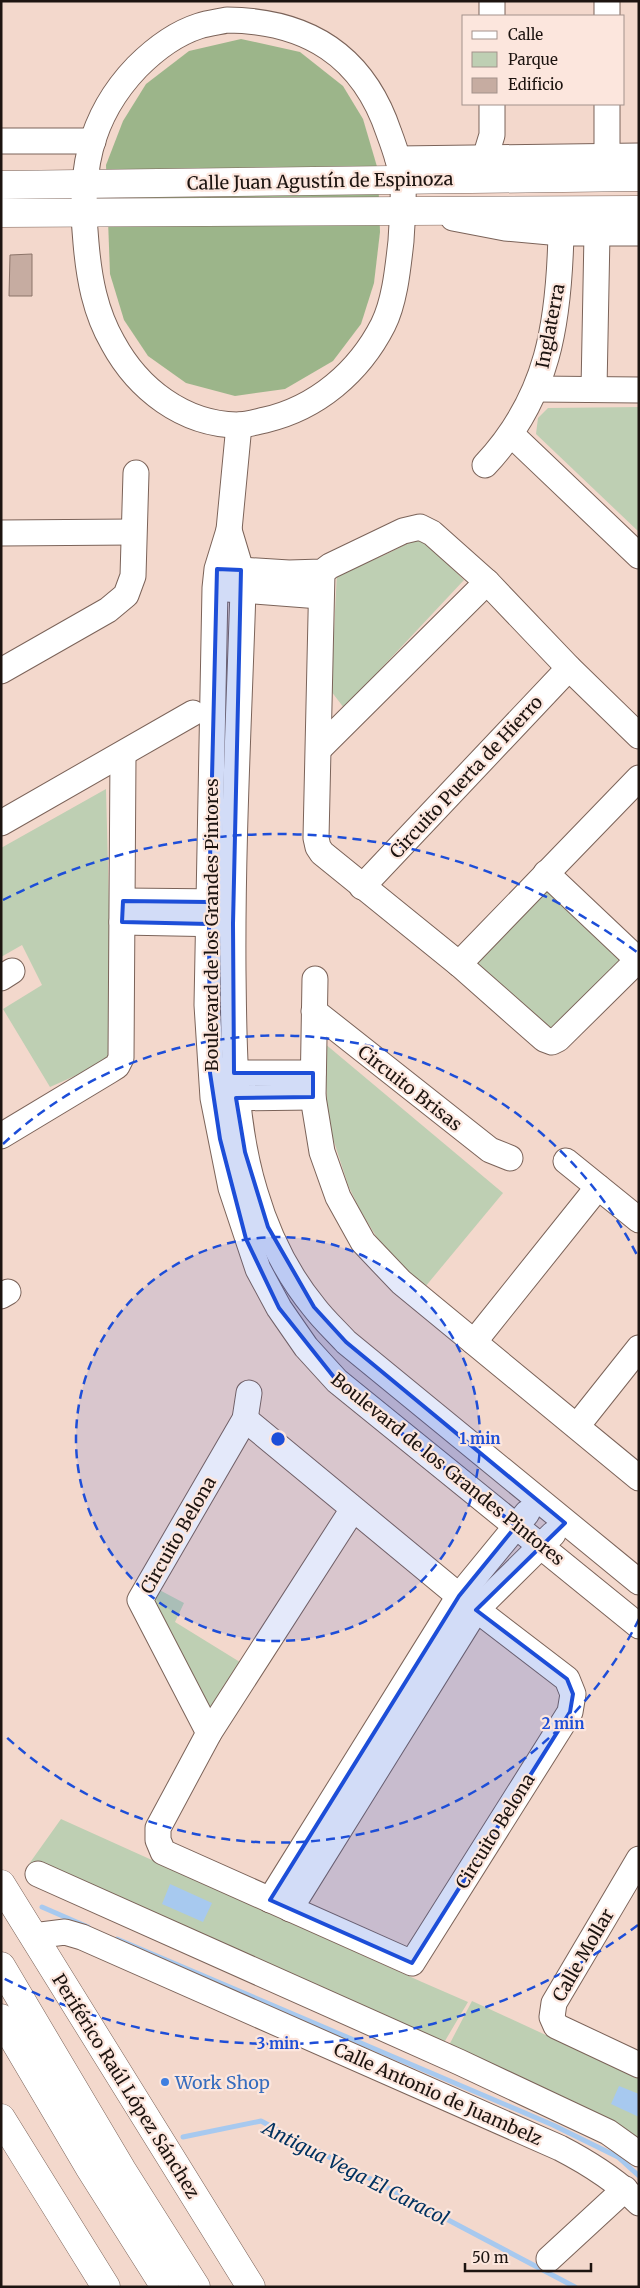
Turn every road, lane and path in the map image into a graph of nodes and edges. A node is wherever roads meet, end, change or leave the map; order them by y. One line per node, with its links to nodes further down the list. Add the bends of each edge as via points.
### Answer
1 (492, 1): 4 (street)
2 (607, 1): 5 (street)
3 (256, 11): 9 (street, via 200,25 170,39 148,56 124,81 103,111); 13 (street, via 322,43 350,65 372,93 387,125)
4 (492, 15)
5 (607, 15)
6 (492, 105): 12 (street, via 492,135)
7 (607, 105): 11 (street)
8 (1, 141): 9 (street)
9 (93, 141): 15 (street)
10 (639, 156): 11 (street)
11 (608, 157): 12 (street)
12 (485, 158): 13 (street)
13 (400, 170): 14 (main road, Calle Juan Agustín de Espinoza); 15 (main road, Calle Juan Agustín de Espinoza); 19 (street)
14 (639, 177)
15 (84, 184): 16 (main road, Calle Juan Agustín de Espinoza); 18 (street)
16 (1, 185)
17 (639, 210): 19 (main road, Calle Juan Agustín de Espinoza)
18 (83, 212): 19 (main road, Calle Juan Agustín de Espinoza); 20 (main road, Calle Juan Agustín de Espinoza); 27 (street, via 94,300 126,365 157,396 180,412 212,422)
19 (412, 212): 21 (street, via 505,228); 27 (street, via 384,323 366,355 340,382 310,403 279,416)
20 (1, 213)
21 (561, 233): 23 (street); 24 (street, Inglaterra, via 558,306)
22 (639, 233): 23 (street)
23 (597, 234): 25 (street)
24 (536, 389): 25 (street); 28 (street, Inglaterra)
25 (594, 389): 26 (street)
26 (639, 390)
27 (239, 425): 34 (street, Boulevard de los Grandes Pintores, via 228,530)
28 (511, 434): 29 (street, Inglaterra); 33 (street)
29 (485, 465)
30 (136, 473): 31 (street)
31 (133, 532): 32 (street); 38 (street, via 133,576 126,595 118,604)
32 (1, 533)
33 (639, 556)
34 (229, 579): 36 (street); 48 (street, Boulevard de los Grandes Pintores)
35 (487, 582): 36 (street, via 432,533 420,527 403,531 330,566); 37 (street); 41 (street)
36 (321, 584): 41 (street)
37 (569, 668): 40 (street); 46 (street, Circuito Puerta de Hierro)
38 (1, 671)
39 (193, 713): 42 (street)
40 (639, 736)
41 (319, 749): 46 (street, via 318,847)
42 (122, 754): 44 (street); 47 (street)
43 (639, 778): 45 (street)
44 (1, 823)
45 (546, 873): 49 (street); 50 (street)
46 (362, 887): 50 (street)
47 (122, 911): 48 (street); 57 (street, via 122,1049 117,1066)
48 (221, 913): 54 (street, Boulevard de los Grandes Pintores, via 207,1005)
49 (638, 960): 50 (street, via 552,1042 544,1039)
50 (459, 964)
51 (315, 979): 52 (street)
52 (314, 1011): 53 (street); 58 (street, Circuito Brisas, via 490,1150)
53 (313, 1072): 54 (street); 55 (street)
54 (222, 1073): 56 (street, Boulevard de los Grandes Pintores)
55 (313, 1097): 56 (street); 62 (street, via 322,1152 338,1197 363,1242 401,1282)
56 (225, 1098): 68 (street, Boulevard de los Grandes Pintores, via 268,1227 282,1257 314,1307 346,1342); 71 (street, Boulevard de los Grandes Pintores, via 231,1188 258,1270 279,1308 337,1381)
57 (1, 1136)
58 (510, 1158)
59 (566, 1160): 60 (street)
60 (598, 1187): 61 (street); 62 (street)
61 (639, 1220)
62 (474, 1342): 66 (street)
63 (639, 1348): 66 (street)
64 (249, 1393): 65 (street, Circuito Belona)
65 (245, 1419): 69 (street, Circuito Belona); 76 (street, Circuito Belona, via 140,1600)
66 (577, 1426): 67 (street)
67 (639, 1478)
68 (537, 1499): 70 (street, Boulevard de los Grandes Pintores); 71 (street)
69 (353, 1509): 74 (street, Circuito Belona); 76 (street, Circuito Belona)
70 (566, 1523): 72 (street); 73 (street, Boulevard de los Grandes Pintores)
71 (516, 1526): 72 (street, Boulevard de los Grandes Pintores); 74 (street)
72 (542, 1546): 74 (street); 75 (street, Boulevard de los Grandes Pintores)
73 (639, 1582)
74 (468, 1603): 80 (street); 80 (street, Circuito Belona, via 567,1680 574,1694 570,1712 412,1963)
75 (639, 1626)
76 (209, 1733): 80 (street, Circuito Belona, via 158,1828 158,1840 163,1852)
77 (639, 1859): 85 (street, Calle Mollar, via 554,2003 552,2017 556,2026)
78 (38, 1874): 81 (street, Calle Antonio de Juambelz)
79 (1, 1884): 82 (main road, Periférico Raúl López Sánchez)
80 (280, 1904)
81 (90, 1919): 82 (street, Calle Antonio de Juambelz, via 65,1932); 87 (street, Calle Antonio de Juambelz, via 459,2062 608,2132); 88 (street, Calle Antonio de Juambelz, via 560,2148 594,2166)
82 (32, 1936): 95 (main road, Periférico Raúl López Sánchez)
83 (1, 1966): 94 (main road, via 122,2170)
84 (1, 2018): 93 (main road)
85 (639, 2065)
86 (1, 2118): 89 (main road)
87 (639, 2154)
88 (632, 2196): 90 (street)
89 (82, 2249): 91 (street); 92 (main road)
90 (549, 2259)
91 (92, 2287)
92 (106, 2287)
93 (165, 2287)
94 (196, 2287)
95 (252, 2287)

